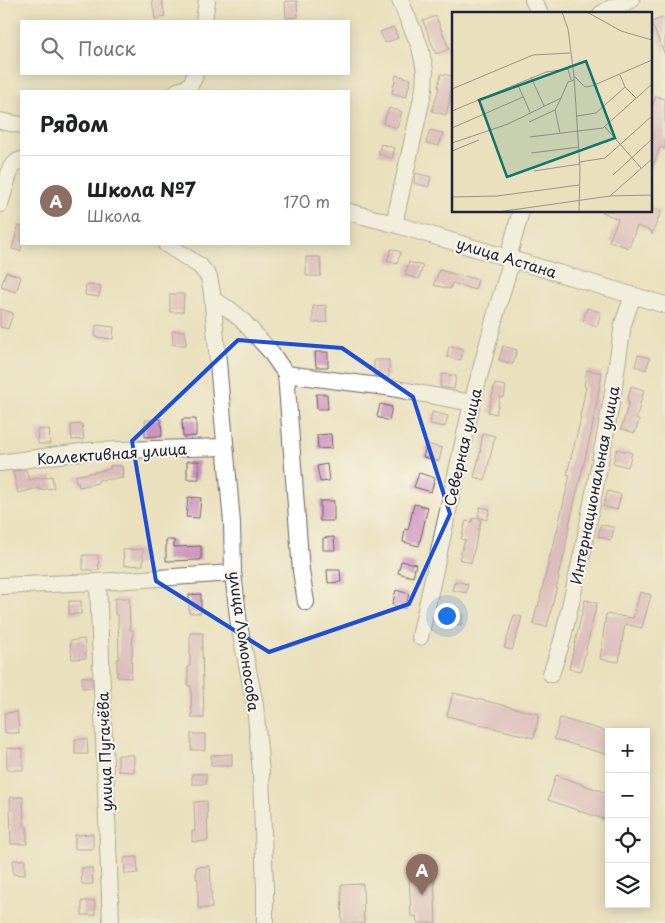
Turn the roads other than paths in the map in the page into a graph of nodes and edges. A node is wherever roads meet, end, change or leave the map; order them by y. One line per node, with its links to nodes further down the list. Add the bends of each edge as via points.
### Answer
1 (207, 0): 7 (street)
2 (400, 0): 16 (street, via 420,47 425,70 424,89)
3 (533, 0): 5 (street)
4 (631, 0): 6 (street)
5 (539, 12)
6 (605, 12)
7 (204, 20)
8 (195, 75): 9 (street, via 191,84)
9 (181, 90)
10 (0, 122): 11 (street)
11 (20, 126)
12 (20, 160): 13 (street, via 11,166)
13 (0, 204)
14 (350, 212): 16 (street, улица Астана)
15 (521, 212): 18 (street, Северная улица)
16 (394, 224): 18 (street, улица Астана)
17 (168, 245): 20 (street, улица Ломоносова, via 200,266 209,277)
18 (510, 258): 19 (street, улица Астана); 23 (street, Северная улица)
19 (633, 295): 21 (street, улица Астана); 31 (street, Интернациональная улица, via 623,324 583,550)
20 (213, 300): 22 (street, via 240,319); 24 (street, улица Ломоносова)
21 (665, 305)
22 (286, 374): 23 (street); 29 (street)
23 (472, 402): 30 (street, Северная улица)
24 (224, 447): 25 (street, Коллективная улица, via 88,451); 26 (street, улица Ломоносова)
25 (0, 463)
26 (234, 573): 27 (street); 33 (street, улица Ломоносова, via 239,624 255,705 261,772)
27 (98, 582): 28 (street); 32 (street, улица Пугачёва)
28 (0, 586)
29 (306, 602)
30 (420, 636)
31 (551, 674)
32 (111, 923)
33 (265, 923)

